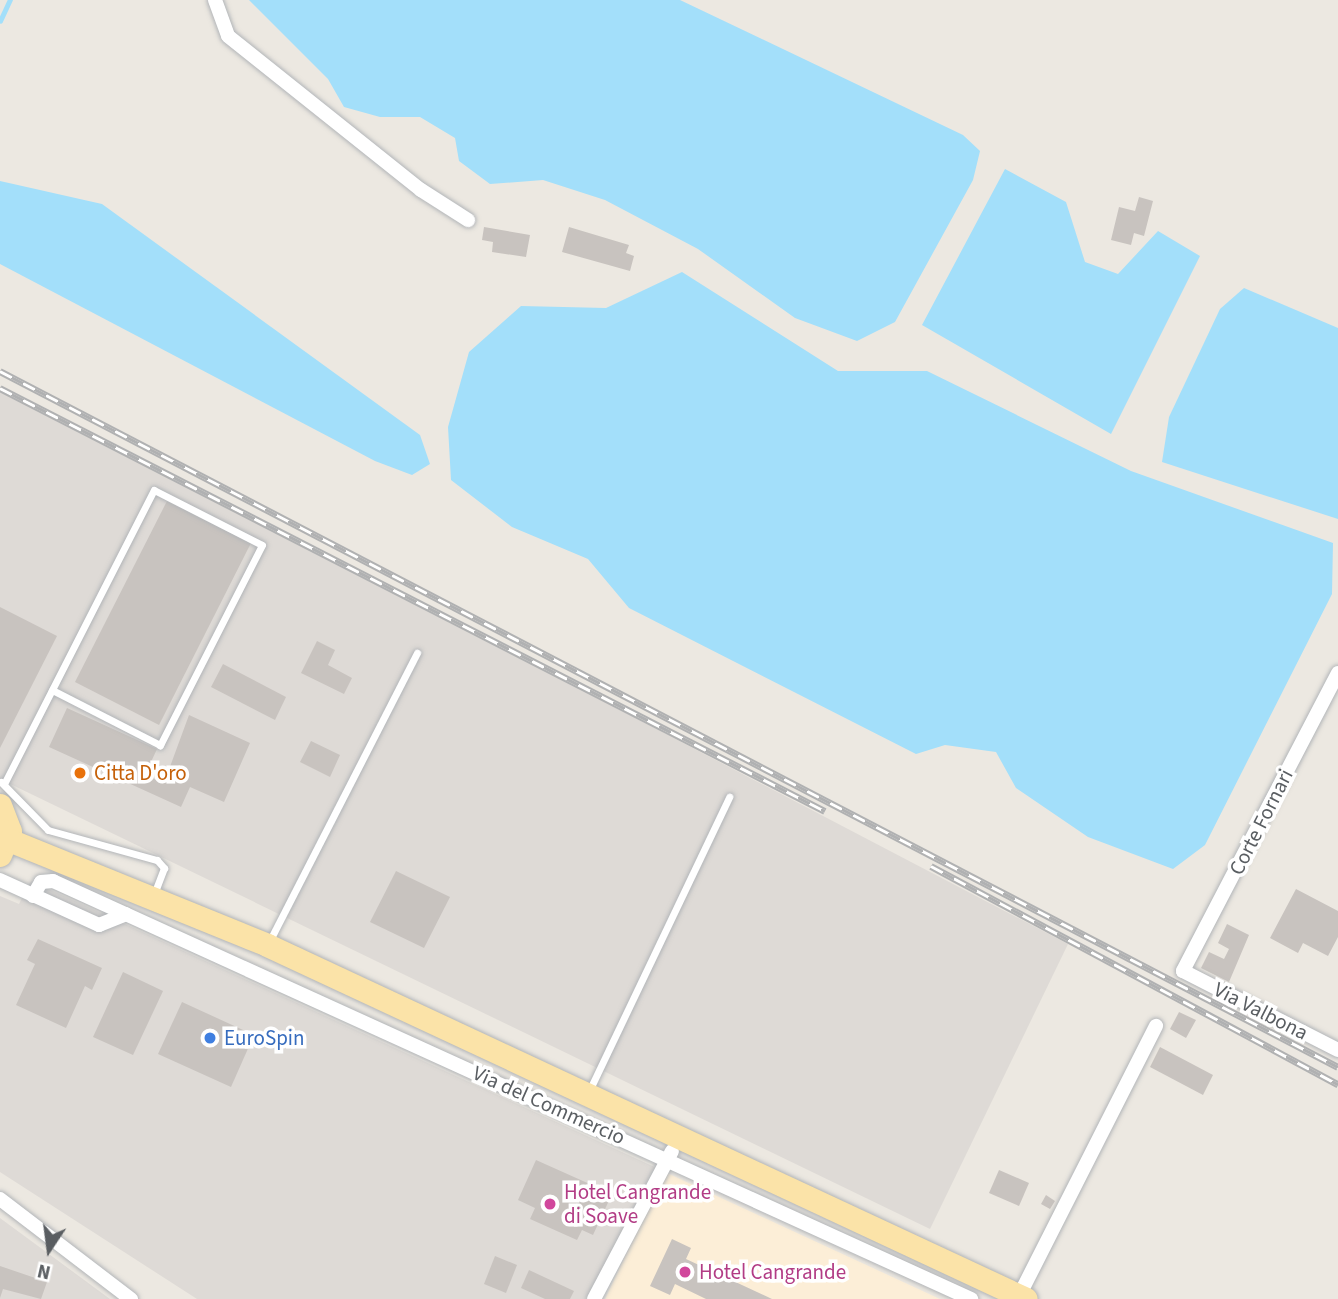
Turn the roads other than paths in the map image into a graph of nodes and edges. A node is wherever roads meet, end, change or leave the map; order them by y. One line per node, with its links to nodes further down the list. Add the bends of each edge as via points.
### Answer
1 (215, 0): 2 (street, via 228,37 421,190)
2 (468, 220)
3 (417, 653): 13 (lane)
4 (1338, 673): 14 (street, Corte Fornari)
5 (52, 690): 5 (lane, via 154,490 262,545 160,745); 6 (lane)
6 (1, 790): 8 (main road); 10 (lane, via 48,830 157,860 164,868)
7 (729, 797): 17 (lane)
8 (4, 848): 10 (main road)
9 (0, 880): 11 (street)
10 (154, 895): 13 (main road)
11 (33, 896): 12 (street, via 99,925); 12 (street, Via del Commercio, via 41,882 53,881)
12 (126, 914): 19 (street, Via del Commercio)
13 (267, 945): 17 (main road)
14 (1183, 971): 16 (street, Via Valbona)
15 (1156, 1026): 21 (street)
16 (1338, 1050)
17 (587, 1095): 18 (main road)
18 (678, 1137): 19 (street); 21 (main road)
19 (668, 1159): 23 (street); 24 (street, Via del Commercio)
20 (0, 1199): 22 (street)
21 (1022, 1298)
22 (131, 1299)
23 (594, 1299)
24 (971, 1299)

